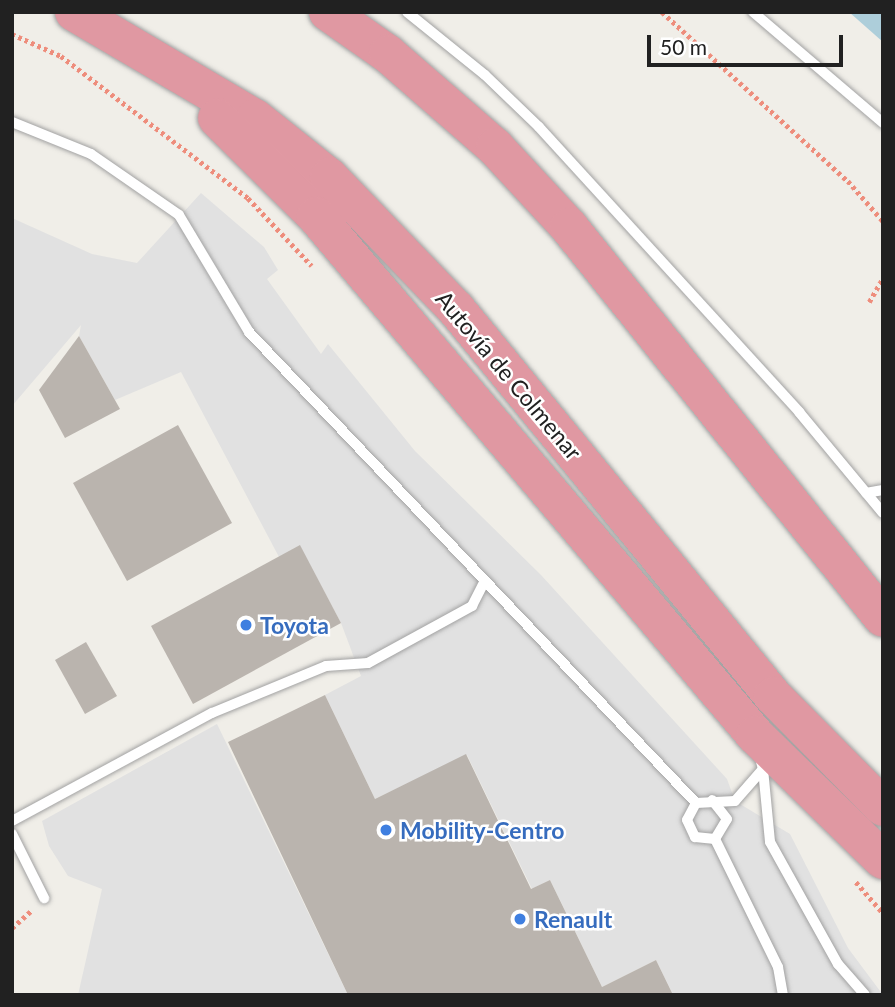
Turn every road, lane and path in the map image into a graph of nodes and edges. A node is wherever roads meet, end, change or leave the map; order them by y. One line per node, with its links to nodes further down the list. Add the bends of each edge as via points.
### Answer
1 (74, 12): 7 (highway, Autovía de Colmenar)
2 (328, 12): 18 (highway, via 388,54 495,147 569,227)
3 (407, 12): 15 (lane, via 485,75 539,127 799,412)
4 (662, 12): 10 (path, via 848,181)
5 (753, 12): 9 (lane)
6 (12, 34): 11 (path, via 61,56 248,198)
7 (140, 49): 19 (highway, via 249,146 316,216); 22 (highway, Autovía de Colmenar, via 254,118 329,177 384,233 456,309 773,696)
8 (12, 122): 17 (lane, via 92,154 179,215 249,332)
9 (883, 123)
10 (883, 221)
11 (315, 268)
12 (883, 278): 13 (path)
13 (869, 302)
14 (883, 490): 15 (lane)
15 (866, 493): 16 (lane)
16 (883, 513)
17 (485, 581): 21 (lane); 23 (lane, via 472,606 368,663 326,666 212,713)
18 (883, 618)
19 (759, 752): 20 (lane, via 735,801); 26 (highway); 30 (lane, via 770,842 838,964)
20 (712, 800): 21 (lane); 25 (lane, via 727,818)
21 (696, 803): 25 (lane, via 687,820 695,837)
22 (883, 807)
23 (12, 821)
24 (12, 834): 27 (lane)
25 (715, 839): 29 (lane, via 778,967)
26 (883, 860)
27 (44, 898): 28 (path)
28 (12, 928)
29 (783, 995)
30 (865, 995)

